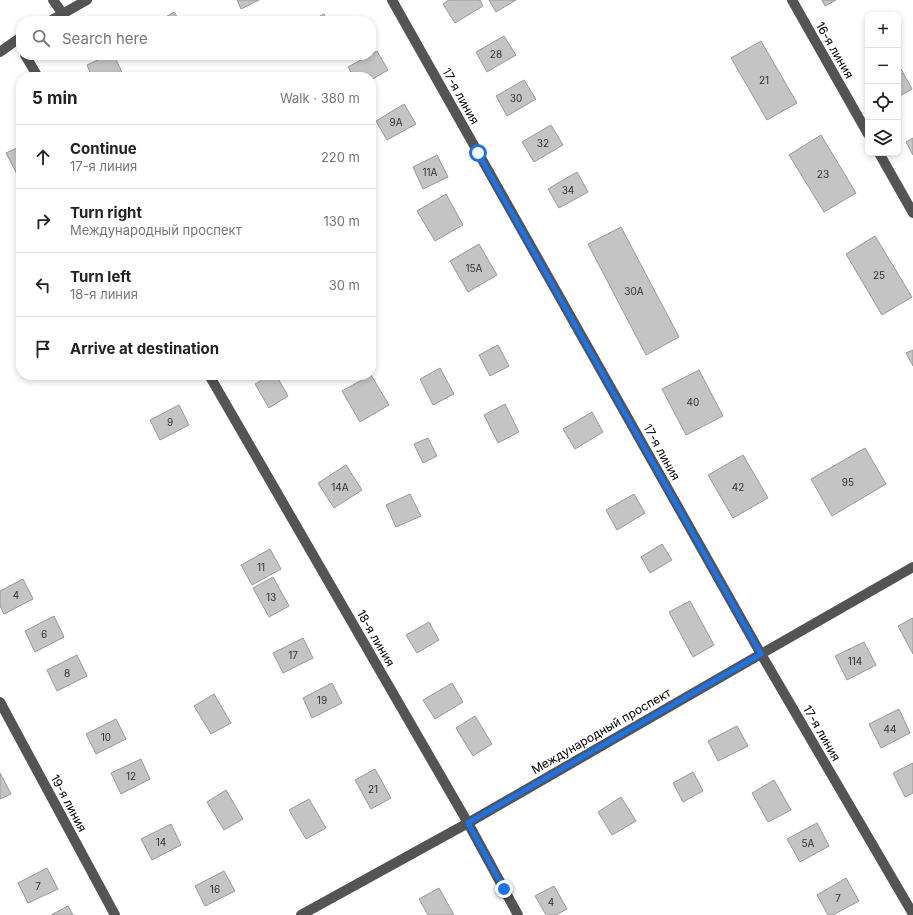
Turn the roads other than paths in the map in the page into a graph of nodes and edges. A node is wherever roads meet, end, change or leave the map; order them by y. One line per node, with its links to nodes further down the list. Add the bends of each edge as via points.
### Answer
1 (53, 0): 5 (street)
2 (87, 0): 5 (street)
3 (392, 0): 16 (street, 17-я линия)
4 (792, 0): 11 (street, 16-я линия)
5 (63, 14): 6 (street)
6 (59, 16)
7 (16, 43): 8 (street)
8 (0, 52)
9 (28, 60): 10 (street)
10 (35, 72)
11 (865, 129)
12 (881, 156): 13 (street)
13 (913, 213)
14 (213, 380): 18 (street, 18-я линия)
15 (913, 567): 16 (street, Международный проспект)
16 (761, 654): 18 (street, Международный проспект); 19 (street, 17-я линия)
17 (0, 702): 20 (street, 19-я линия)
18 (468, 823): 21 (street, Международный проспект); 22 (street, 18-я линия)
19 (913, 914)
20 (115, 915)
21 (301, 915)
22 (518, 915)

